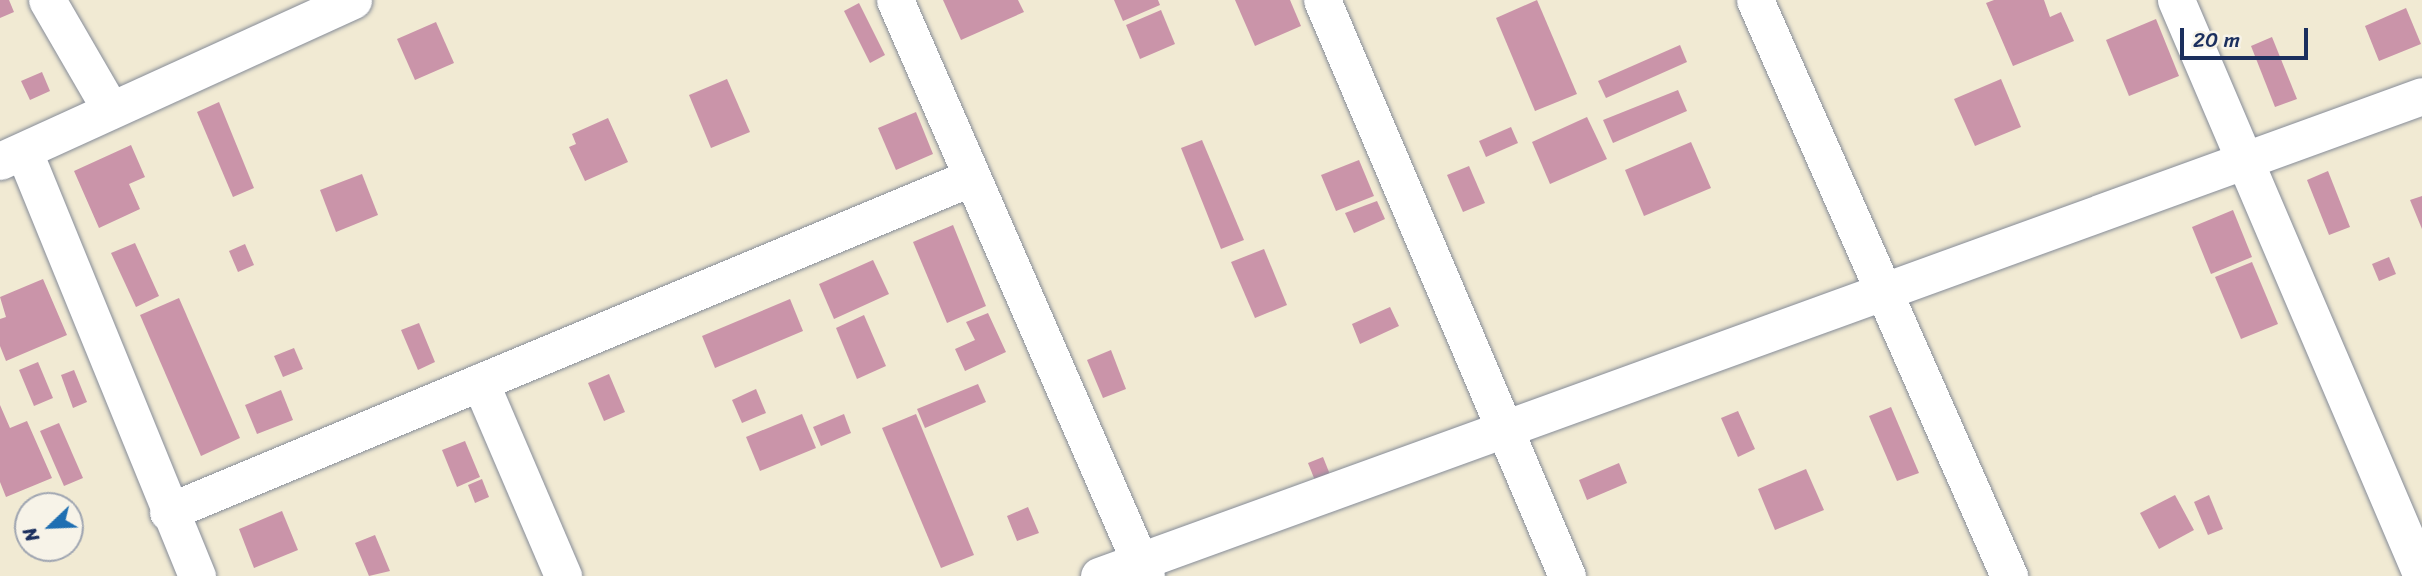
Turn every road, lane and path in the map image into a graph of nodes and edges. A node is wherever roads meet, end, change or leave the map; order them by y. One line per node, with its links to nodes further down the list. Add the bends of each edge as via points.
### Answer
1 (47, 0): 8 (street)
2 (353, 0): 8 (street)
3 (895, 0): 11 (street)
4 (1322, 0): 14 (street)
5 (1755, 0): 12 (street)
6 (2176, 0): 10 (street)
7 (2422, 96): 10 (street)
8 (109, 107): 9 (street)
9 (12, 156): 15 (street)
10 (2244, 161): 12 (street); 22 (street)
11 (972, 177): 13 (street); 16 (street)
12 (1886, 292): 14 (street); 21 (street)
13 (480, 382): 15 (street); 18 (street)
14 (1506, 431): 16 (street); 20 (street)
15 (168, 512): 17 (street)
16 (1143, 568): 19 (street)
17 (197, 576)
18 (563, 576)
19 (1099, 576)
20 (1567, 576)
21 (2009, 576)
22 (2422, 576)

